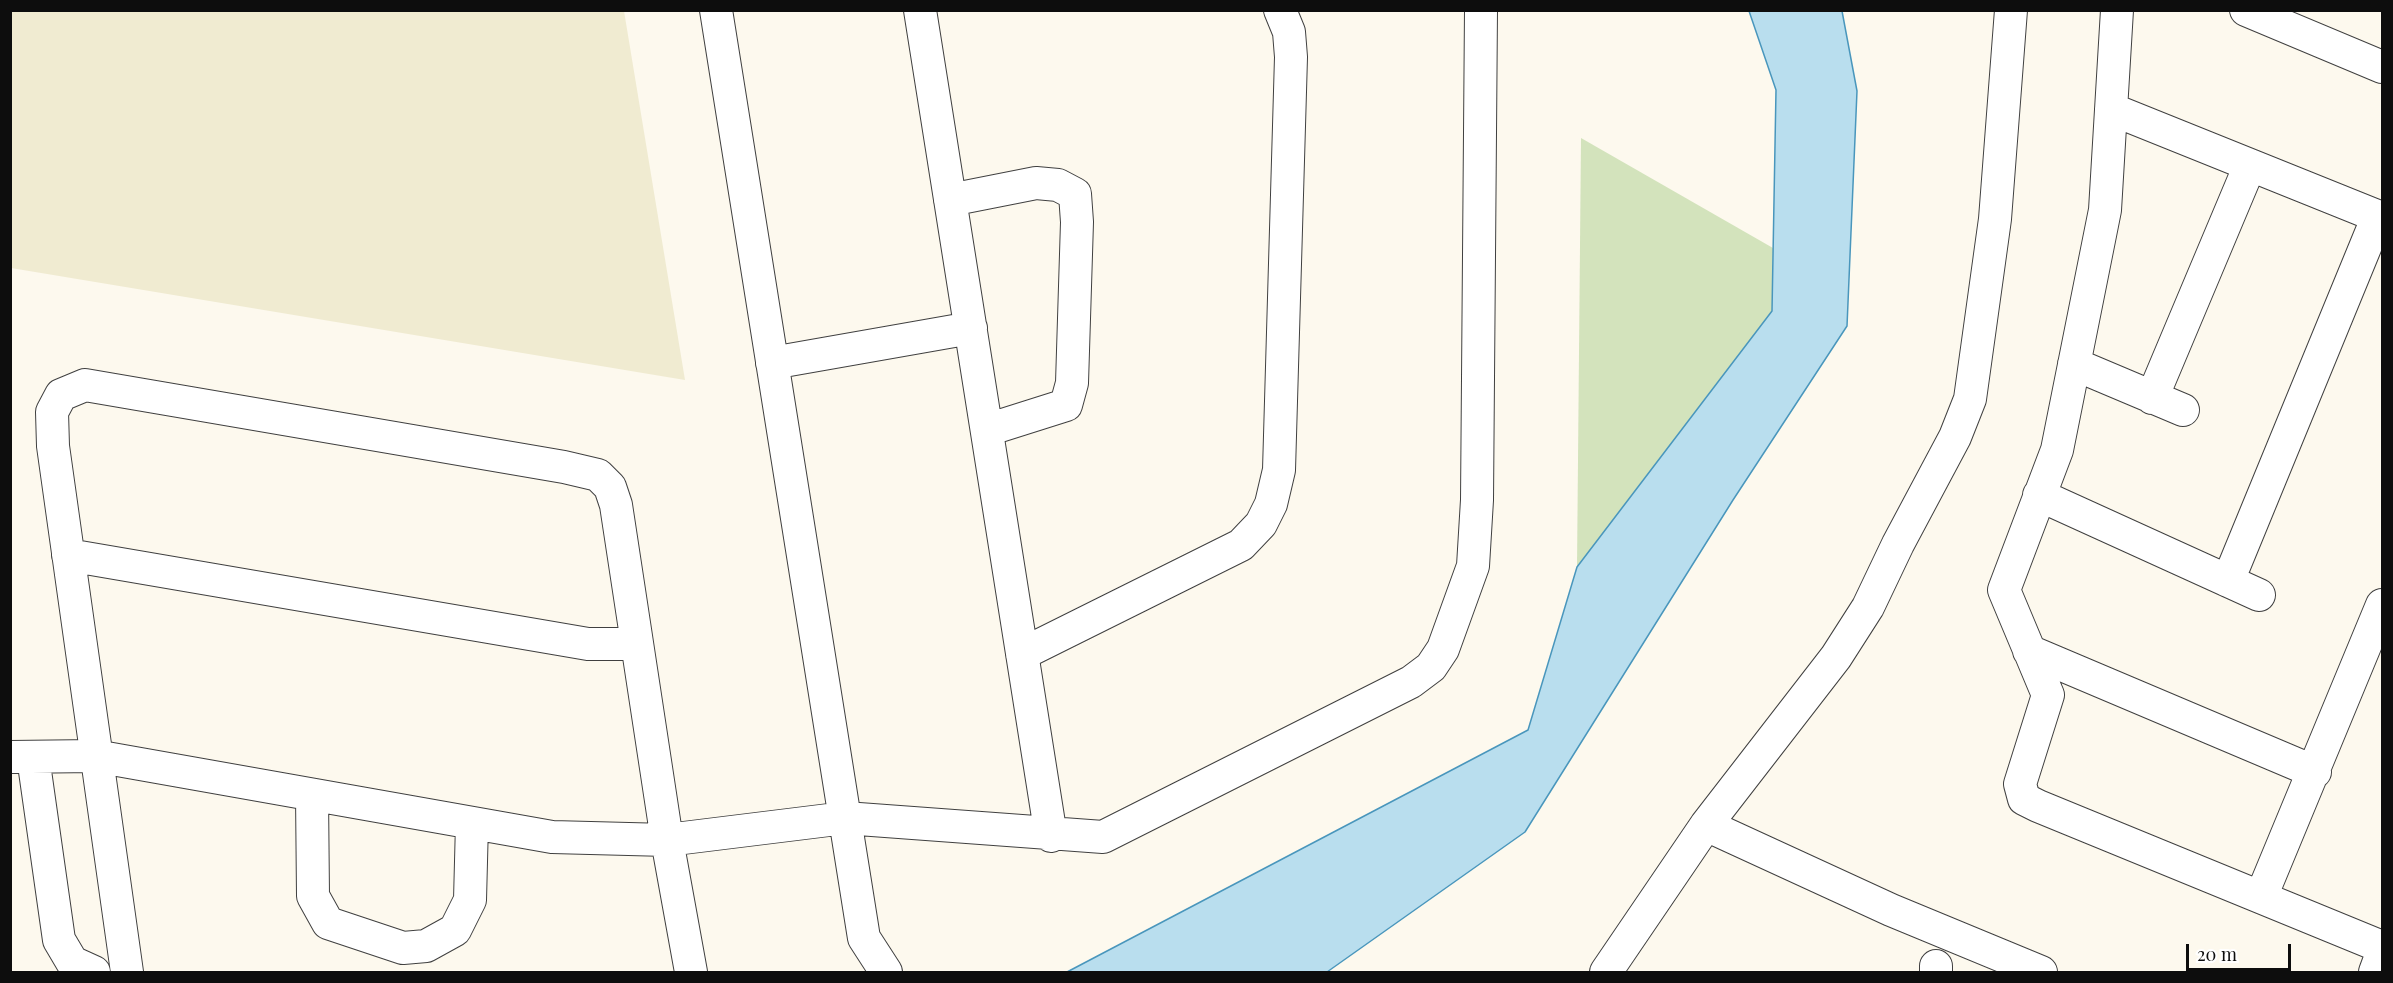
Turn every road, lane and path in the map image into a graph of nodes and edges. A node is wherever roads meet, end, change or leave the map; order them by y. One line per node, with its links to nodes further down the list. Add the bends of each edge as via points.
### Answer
1 (716, 10): 14 (street)
2 (920, 10): 11 (street)
3 (1280, 10): 26 (street, via 1289,32 1291,57 1280,470 1271,504 1262,524 1241,545)
4 (1481, 10): 34 (street, via 1477,500 1473,566 1443,649 1431,668 1411,682 1103,837)
5 (2011, 10): 33 (street, via 1995,219 1970,399 1955,438 1868,607 1836,657)
6 (2117, 10): 9 (street)
7 (2246, 10): 8 (street)
8 (2382, 67)
9 (2111, 109): 10 (street); 15 (street, via 2105,210)
10 (2250, 165): 12 (street); 16 (street)
11 (950, 201): 13 (street); 18 (street, via 1036,183 1058,185 1075,194 1072,383 1066,405)
12 (2380, 217): 21 (street)
13 (971, 328): 14 (street); 18 (street)
14 (772, 363): 31 (street)
15 (2074, 364): 16 (street); 19 (street, via 2057,450)
16 (2152, 398): 17 (street)
17 (2183, 410)
18 (987, 430): 26 (street)
19 (2039, 495): 21 (street); 25 (street, via 2004,590)
20 (68, 555): 24 (street, via 588,644); 24 (street, via 52,412 60,395 85,385 564,466 598,476 610,487 616,505); 27 (street)
21 (2228, 581): 22 (street)
22 (2259, 595)
23 (2382, 605): 29 (street)
24 (637, 644): 35 (street)
25 (2029, 651): 29 (street); 36 (street, via 2048,695 2020,784 2024,799)
26 (1022, 654): 34 (street)
27 (95, 756): 28 (street); 30 (street); 40 (street)
28 (22, 757): 39 (street, via 59,940 72,962)
29 (2315, 772): 36 (street)
30 (312, 795): 32 (street); 32 (street, via 313,896 328,922 403,948 426,946 456,930 470,900)
31 (845, 818): 34 (street); 35 (street); 42 (street, via 864,938)
32 (472, 823): 35 (street, via 552,837)
33 (1707, 825): 43 (street); 44 (street, via 1891,910)
34 (1051, 836)
35 (667, 840): 41 (street)
36 (2261, 897): 37 (street)
37 (2382, 947)
38 (2382, 953): 45 (street)
39 (94, 972)
40 (127, 972)
41 (691, 972)
42 (886, 972)
43 (1606, 972)
44 (2041, 972)
45 (2375, 972)

